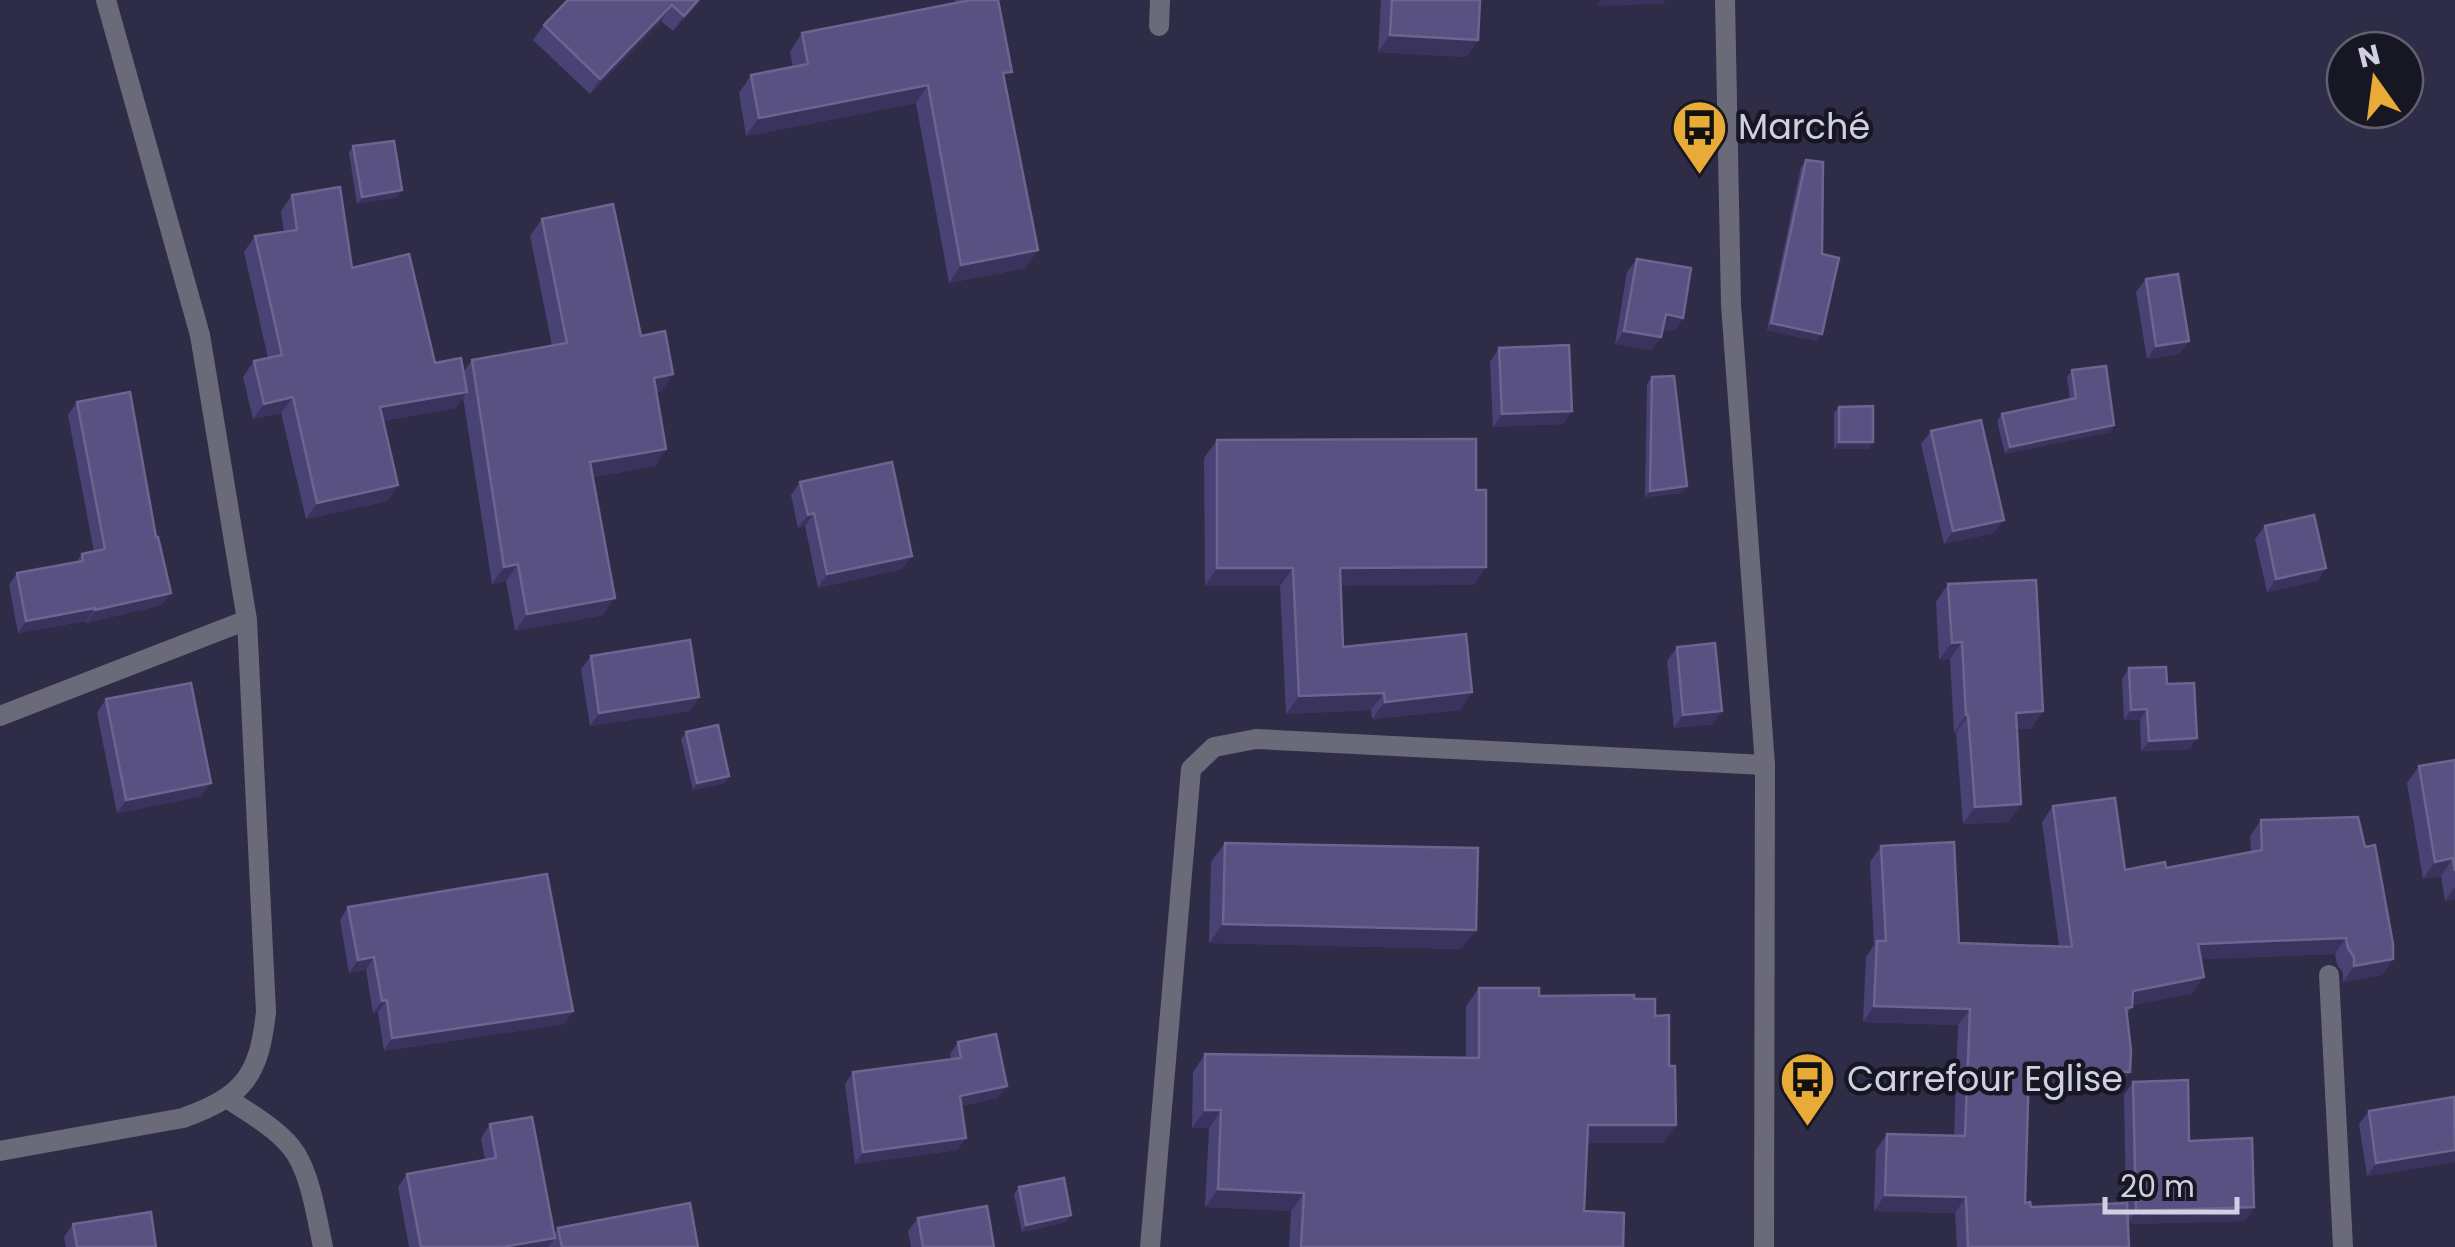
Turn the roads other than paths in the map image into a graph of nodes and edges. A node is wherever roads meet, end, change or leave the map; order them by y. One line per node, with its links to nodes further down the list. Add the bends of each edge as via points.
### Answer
1 (106, 0): 5 (street, via 200,334)
2 (1160, 0): 4 (street)
3 (1725, 0): 7 (street, via 1731,305)
4 (1159, 26)
5 (247, 620): 6 (street); 9 (street, via 266,1012 262,1049 249,1076)
6 (0, 716)
7 (1764, 765): 12 (street, via 1256,738 1214,747 1191,769); 13 (street)
8 (2329, 974): 14 (street)
9 (227, 1098): 10 (street, via 183,1118); 11 (street, via 296,1153)
10 (0, 1150)
11 (323, 1247)
12 (1150, 1247)
13 (1764, 1247)
14 (2343, 1247)

